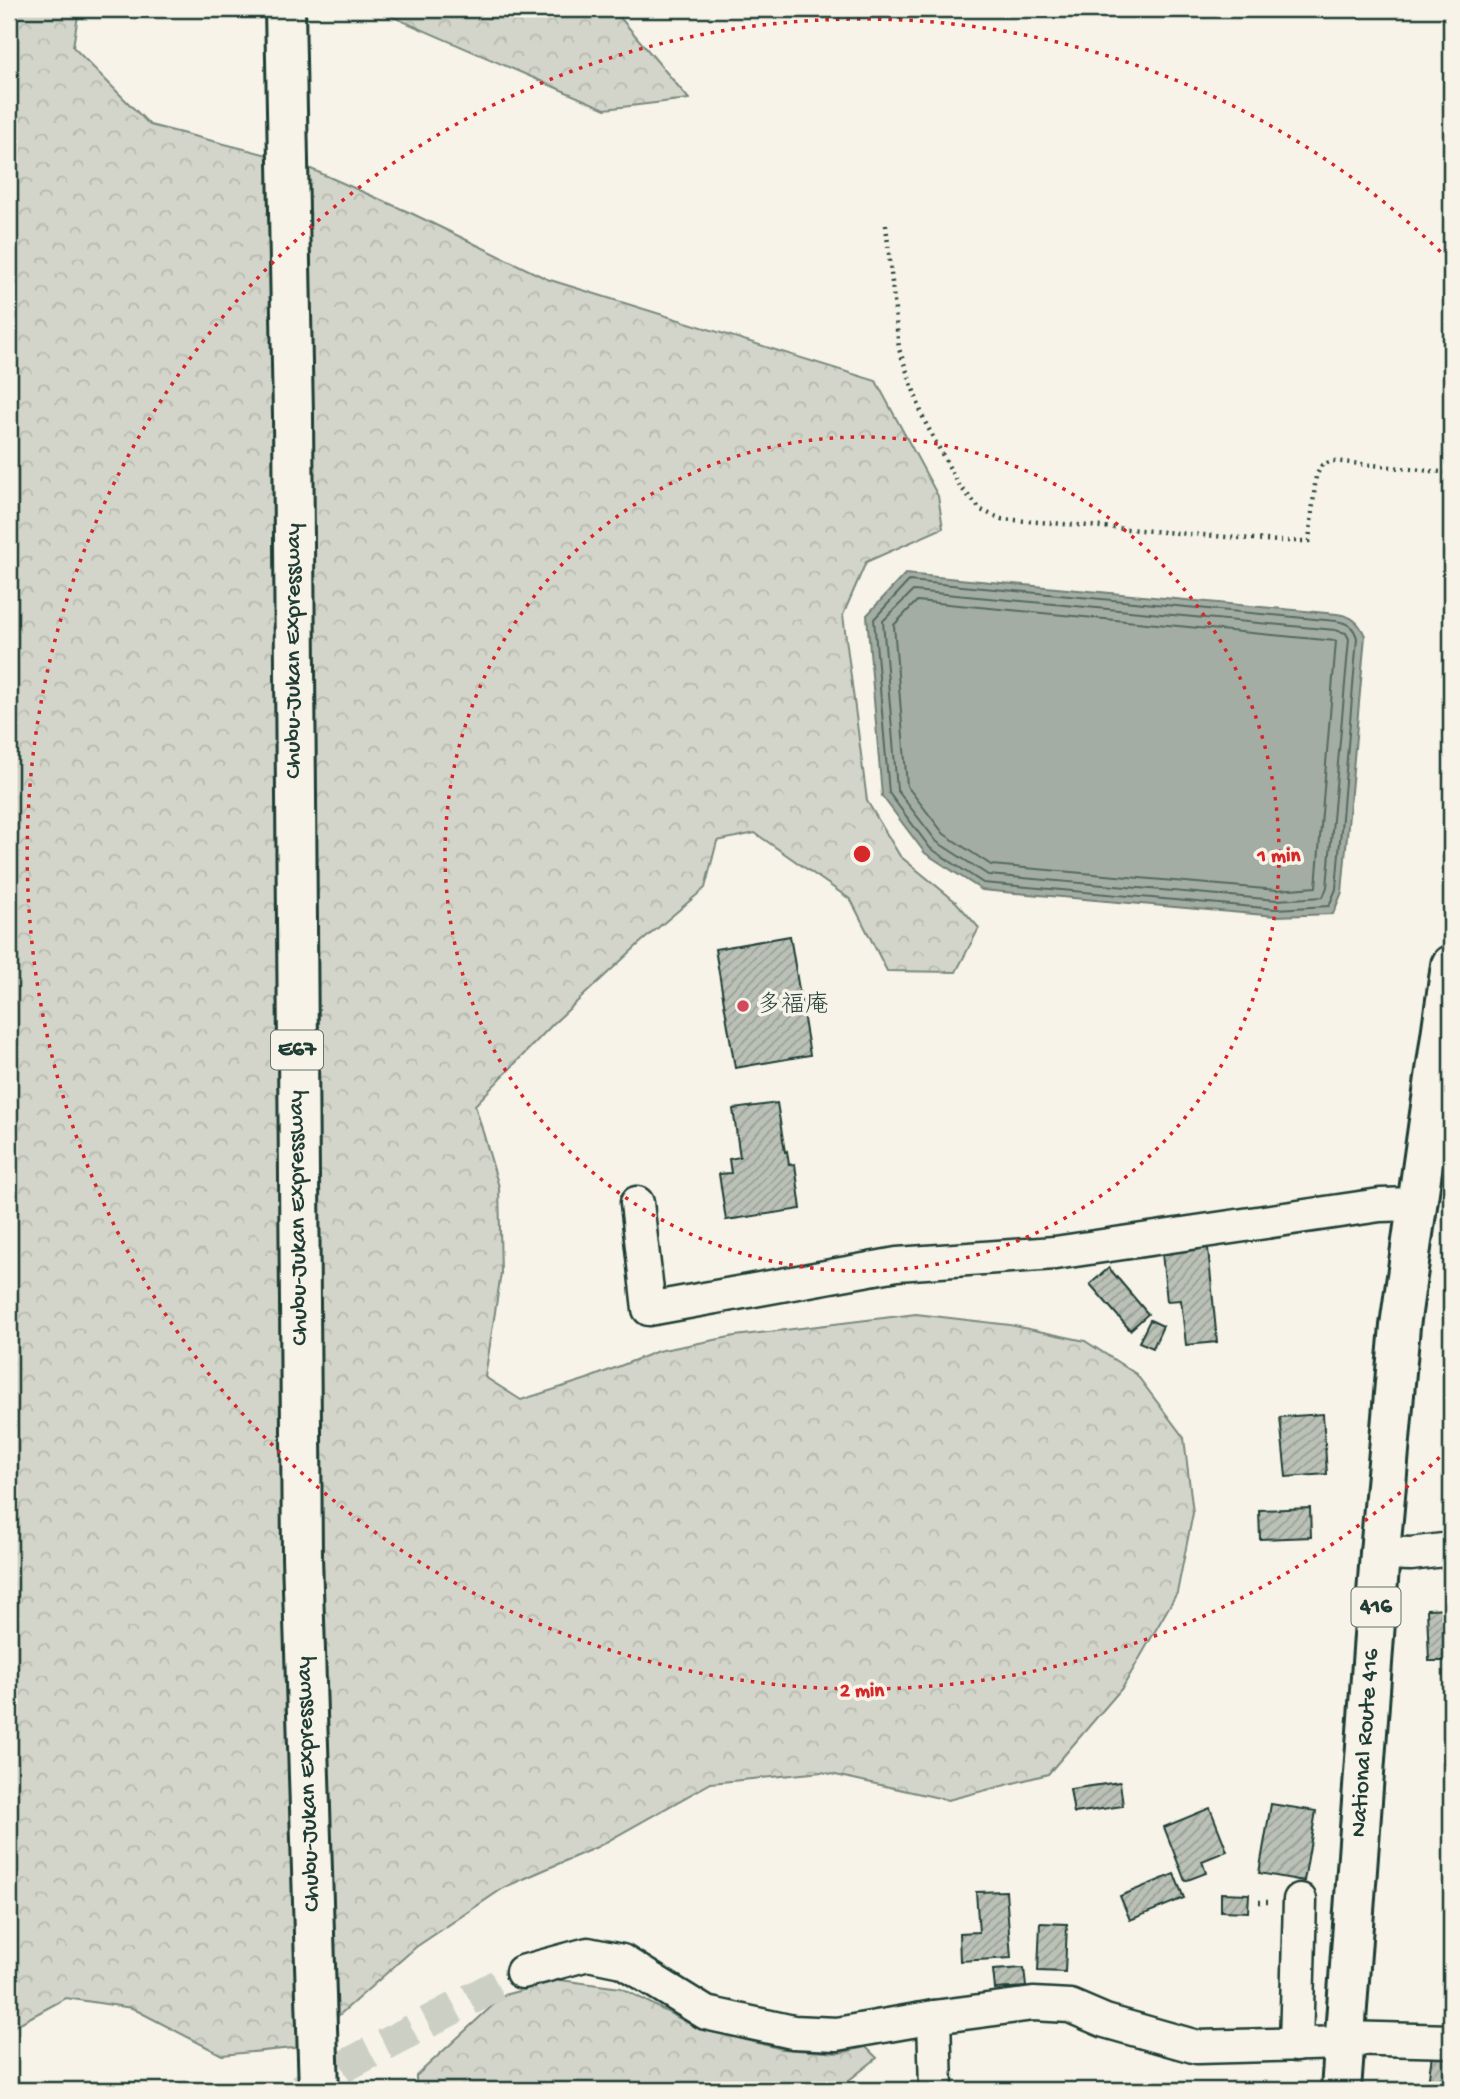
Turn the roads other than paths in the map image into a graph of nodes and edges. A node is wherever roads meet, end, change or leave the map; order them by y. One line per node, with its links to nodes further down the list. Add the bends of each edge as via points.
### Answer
1 (285, 9): 13 (highway, Chubu-Jukan Expressway / E67, via 293,415 302,1557)
2 (1451, 965): 3 (highway, National Route 416)
3 (1429, 1186): 4 (street, via 1380,1205 1055,1253 897,1264 649,1309); 6 (highway, National Route 416 / 416, via 1400,1326)
4 (637, 1203)
5 (1451, 1549): 6 (street)
6 (1380, 1553): 10 (highway, National Route 416 / 416)
7 (1300, 1900): 12 (street)
8 (522, 1972): 9 (street, via 588,1954 622,1961 706,2013 793,2032 837,2034)
9 (934, 2017): 12 (street, via 1033,2004 1070,2006 1116,2025 1196,2047); 14 (street)
10 (1344, 2040): 11 (street); 12 (street); 15 (highway, National Route 416 / 416)
11 (1451, 2041)
12 (1296, 2045)
13 (319, 2090)
14 (936, 2090)
15 (1341, 2090)

